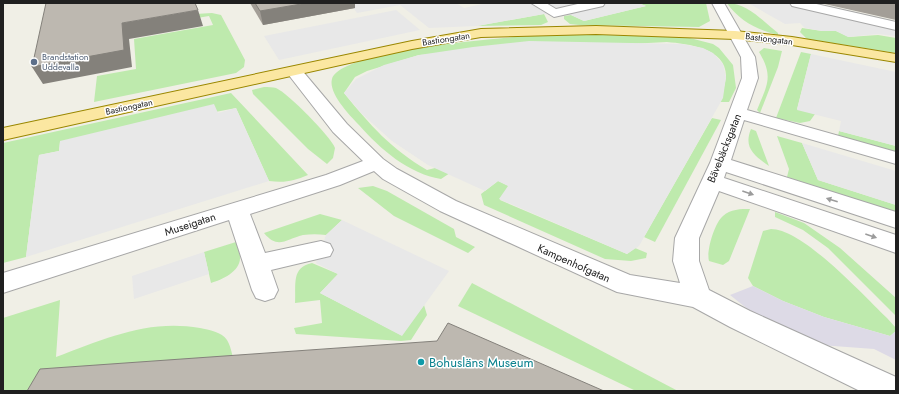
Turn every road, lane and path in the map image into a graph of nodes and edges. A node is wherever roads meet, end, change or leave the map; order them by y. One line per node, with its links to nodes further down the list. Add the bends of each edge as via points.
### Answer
1 (537, 3): 5 (street)
2 (599, 3): 5 (street)
3 (718, 3): 8 (street, Bävebäcksgatan)
4 (796, 3): 6 (street)
5 (554, 13): 7 (street)
6 (896, 26)
7 (560, 30): 8 (main road, Bastiongatan); 10 (main road, Bastiongatan, via 481,33)
8 (735, 35): 9 (main road, Bastiongatan, via 792,41); 11 (street, Bävebäcksgatan, via 748,57 750,72 747,90)
9 (896, 58)
10 (294, 71): 12 (main road, Bastiongatan); 14 (street, Kampenhofgatan, via 337,124)
11 (738, 113): 13 (street); 15 (street, Bävebäcksgatan)
12 (3, 134)
13 (896, 158)
14 (376, 163): 16 (street, Museigatan, via 333,180); 23 (street, Kampenhofgatan, via 448,206 626,285)
15 (715, 172): 17 (street, one-way to 15); 18 (street, one-way to 18); 23 (street, Bävebäcksgatan, via 687,238 686,261)
16 (237, 209): 20 (street); 21 (street, Museigatan)
17 (896, 220)
18 (896, 244)
19 (321, 250): 20 (street)
20 (257, 264): 22 (street)
21 (3, 282)
22 (265, 290)
23 (698, 298): 24 (street, Kampenhofgatan)
24 (853, 382): 25 (street, Kampenhofgatan)
25 (893, 391)

